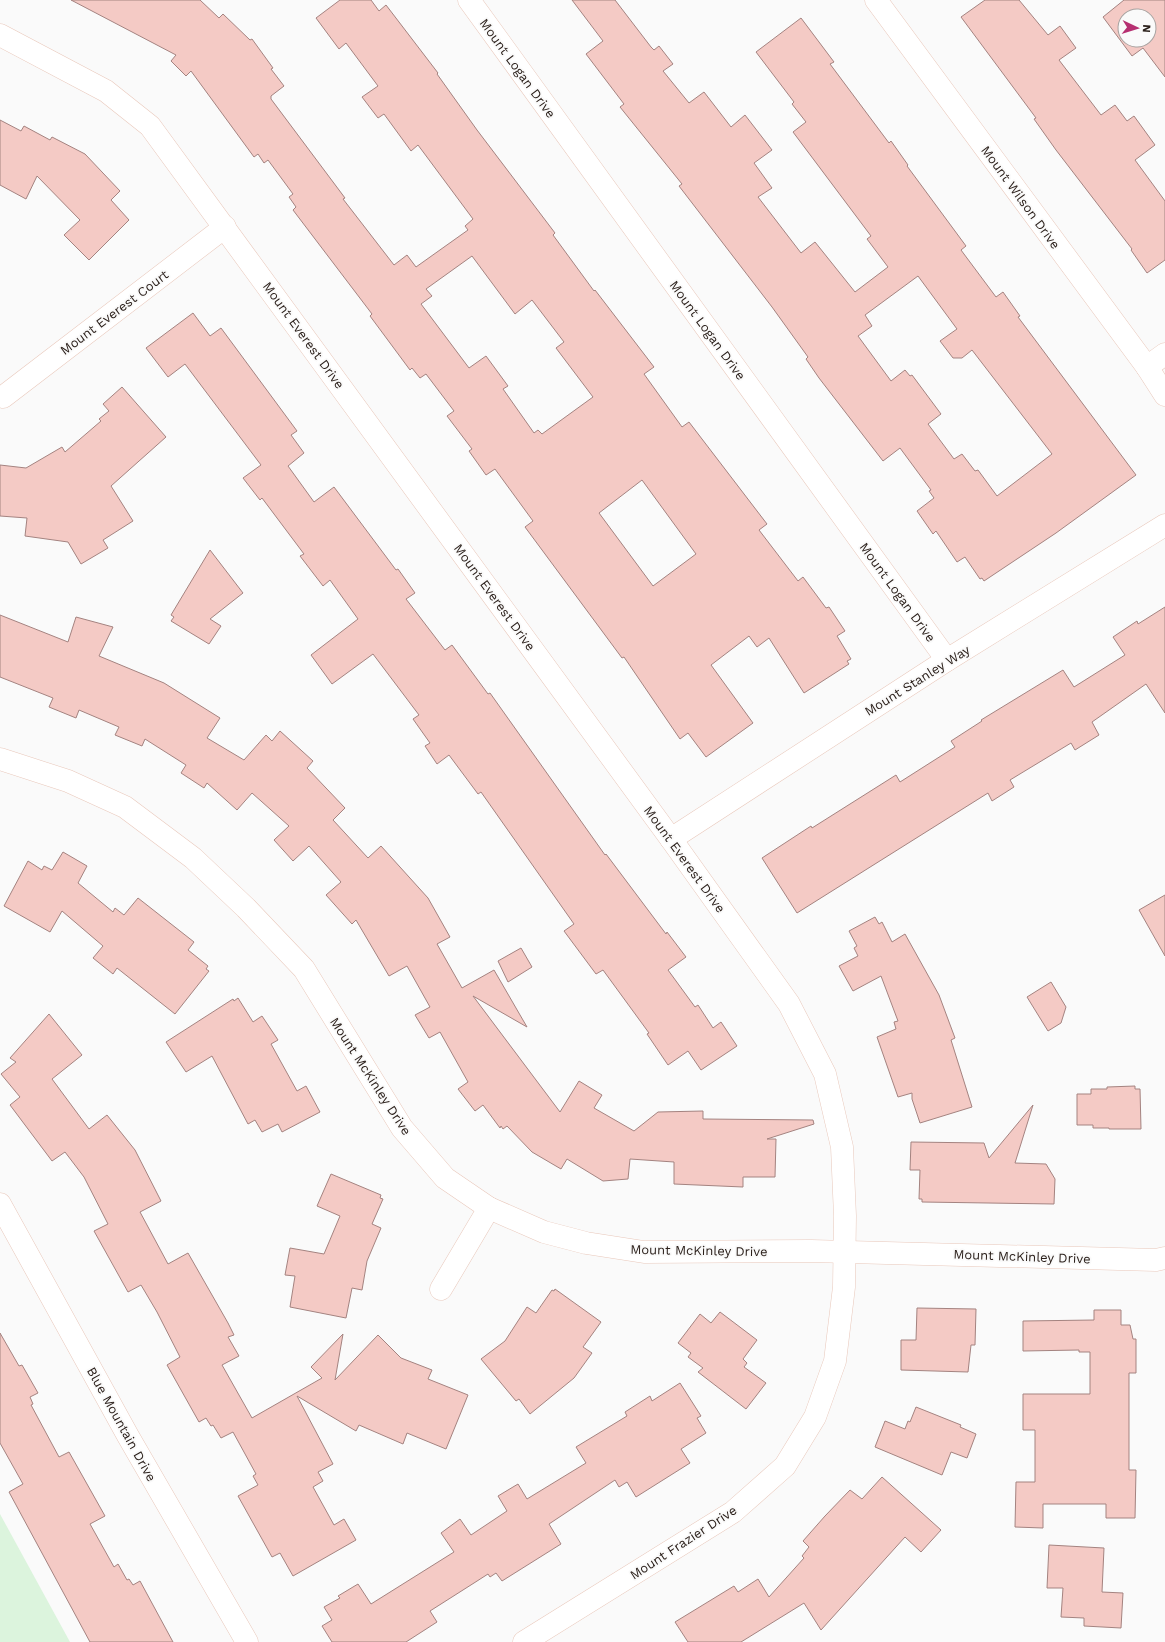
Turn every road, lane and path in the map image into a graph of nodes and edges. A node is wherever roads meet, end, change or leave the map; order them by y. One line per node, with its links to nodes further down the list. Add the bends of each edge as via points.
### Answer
1 (469, 0): 10 (street, Mount Logan Drive)
2 (876, 0): 6 (street, Mount Wilson Drive)
3 (0, 35): 4 (street, Mount Everest Drive, via 106,91 150,126)
4 (225, 227): 8 (street, Mount Everest Court); 12 (street, Mount Everest Drive)
5 (1165, 354): 6 (street)
6 (1147, 367): 7 (street, Mount Wilson Drive)
7 (1165, 395)
8 (3, 397)
9 (1165, 525): 10 (street, Mount Stanley Way)
10 (947, 660): 12 (street, Mount Stanley Way)
11 (0, 759): 14 (street, Mount McKinley Drive, via 68,781 125,807 193,858 246,908 304,969 402,1128 445,1178)
12 (671, 838): 15 (street, Mount Everest Drive, via 789,1004 825,1074 842,1147)
13 (0, 1204): 18 (street, Blue Mountain Drive, via 128,1436)
14 (489, 1208): 15 (street, Mount McKinley Drive, via 544,1232 586,1243 644,1252); 17 (street)
15 (844, 1252): 16 (street, Mount McKinley Drive); 19 (street, Mount Frazier Drive, via 844,1287 835,1361 815,1417 785,1466 733,1512)
16 (1165, 1258)
17 (441, 1289)
18 (247, 1642)
19 (524, 1642)

